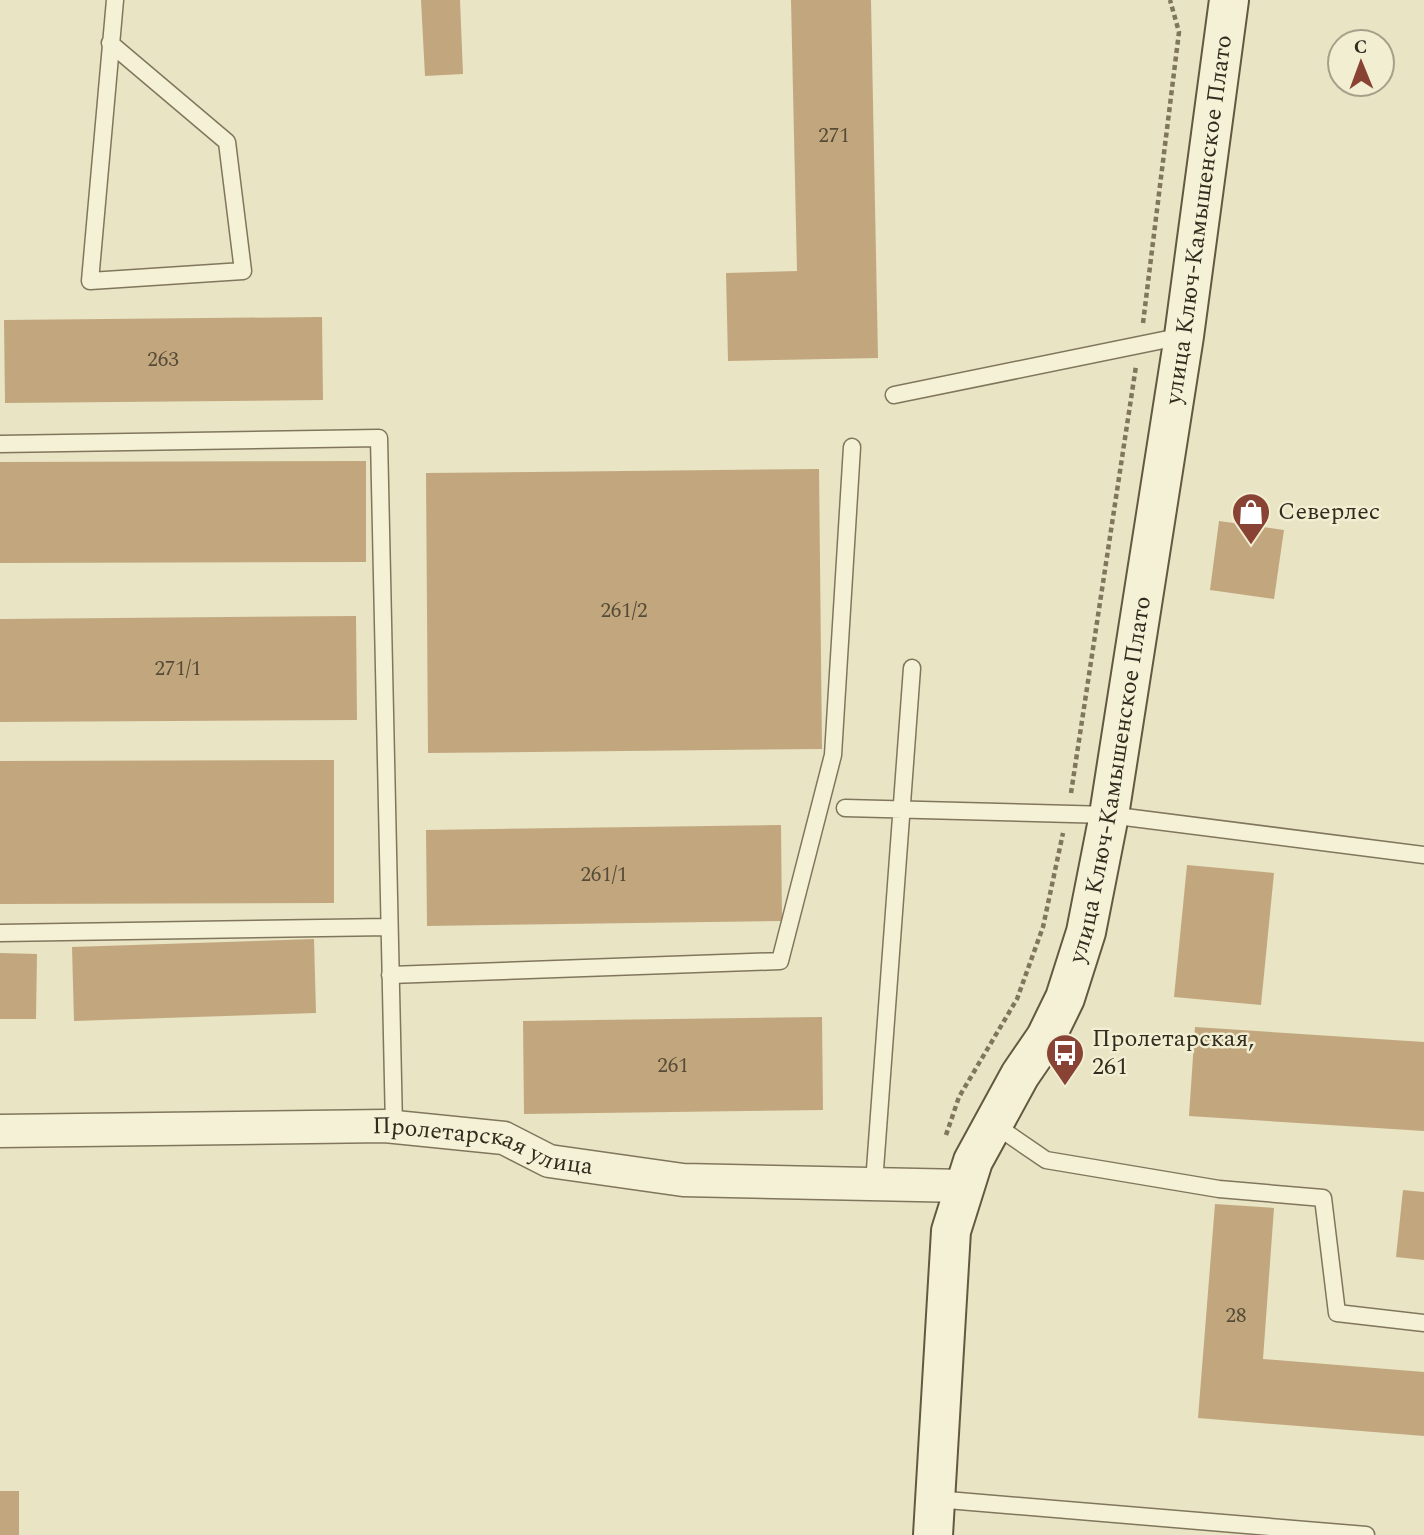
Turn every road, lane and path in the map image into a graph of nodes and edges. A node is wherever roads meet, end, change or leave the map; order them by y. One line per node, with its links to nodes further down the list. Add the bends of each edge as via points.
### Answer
1 (115, 0): 4 (lane)
2 (1170, 0): 6 (path, via 1180,32)
3 (1229, 0): 5 (main road, улица Ключ-Камышенское Плато)
4 (110, 43): 4 (lane, via 227,142 243,271 90,281)
5 (1184, 336): 6 (lane); 14 (main road, улица Ключ-Камышенское Плато)
6 (1140, 345): 7 (lane); 13 (path)
7 (894, 395)
8 (0, 444): 16 (lane, via 379,438)
9 (852, 447): 18 (lane, via 833,755 780,961)
10 (912, 668): 12 (lane)
11 (845, 808): 12 (lane)
12 (901, 811): 13 (lane); 22 (lane)
13 (1067, 814): 14 (lane); 23 (path, via 1043,927 1017,999 959,1097)
14 (1109, 816): 15 (lane); 19 (main road, улица Ключ-Камышенское Плато, via 1086,932 1065,998)
15 (1424, 855)
16 (389, 928): 17 (lane); 18 (lane)
17 (0, 933)
18 (390, 975): 20 (lane)
19 (992, 1124): 23 (main road, улица Ключ-Камышенское Плато, via 973,1161); 24 (lane, via 1046,1160 1219,1189 1323,1198 1337,1313)
20 (394, 1127): 21 (street, Пролетарская улица); 22 (street, Пролетарская улица, via 504,1138 549,1161 683,1180)
21 (0, 1131)
22 (874, 1183): 23 (street, Пролетарская улица)
23 (948, 1186): 25 (main road, улица Ключ-Камышенское Плато, via 951,1231)
24 (1424, 1323)
25 (934, 1517): 26 (lane)
26 (1366, 1535)

